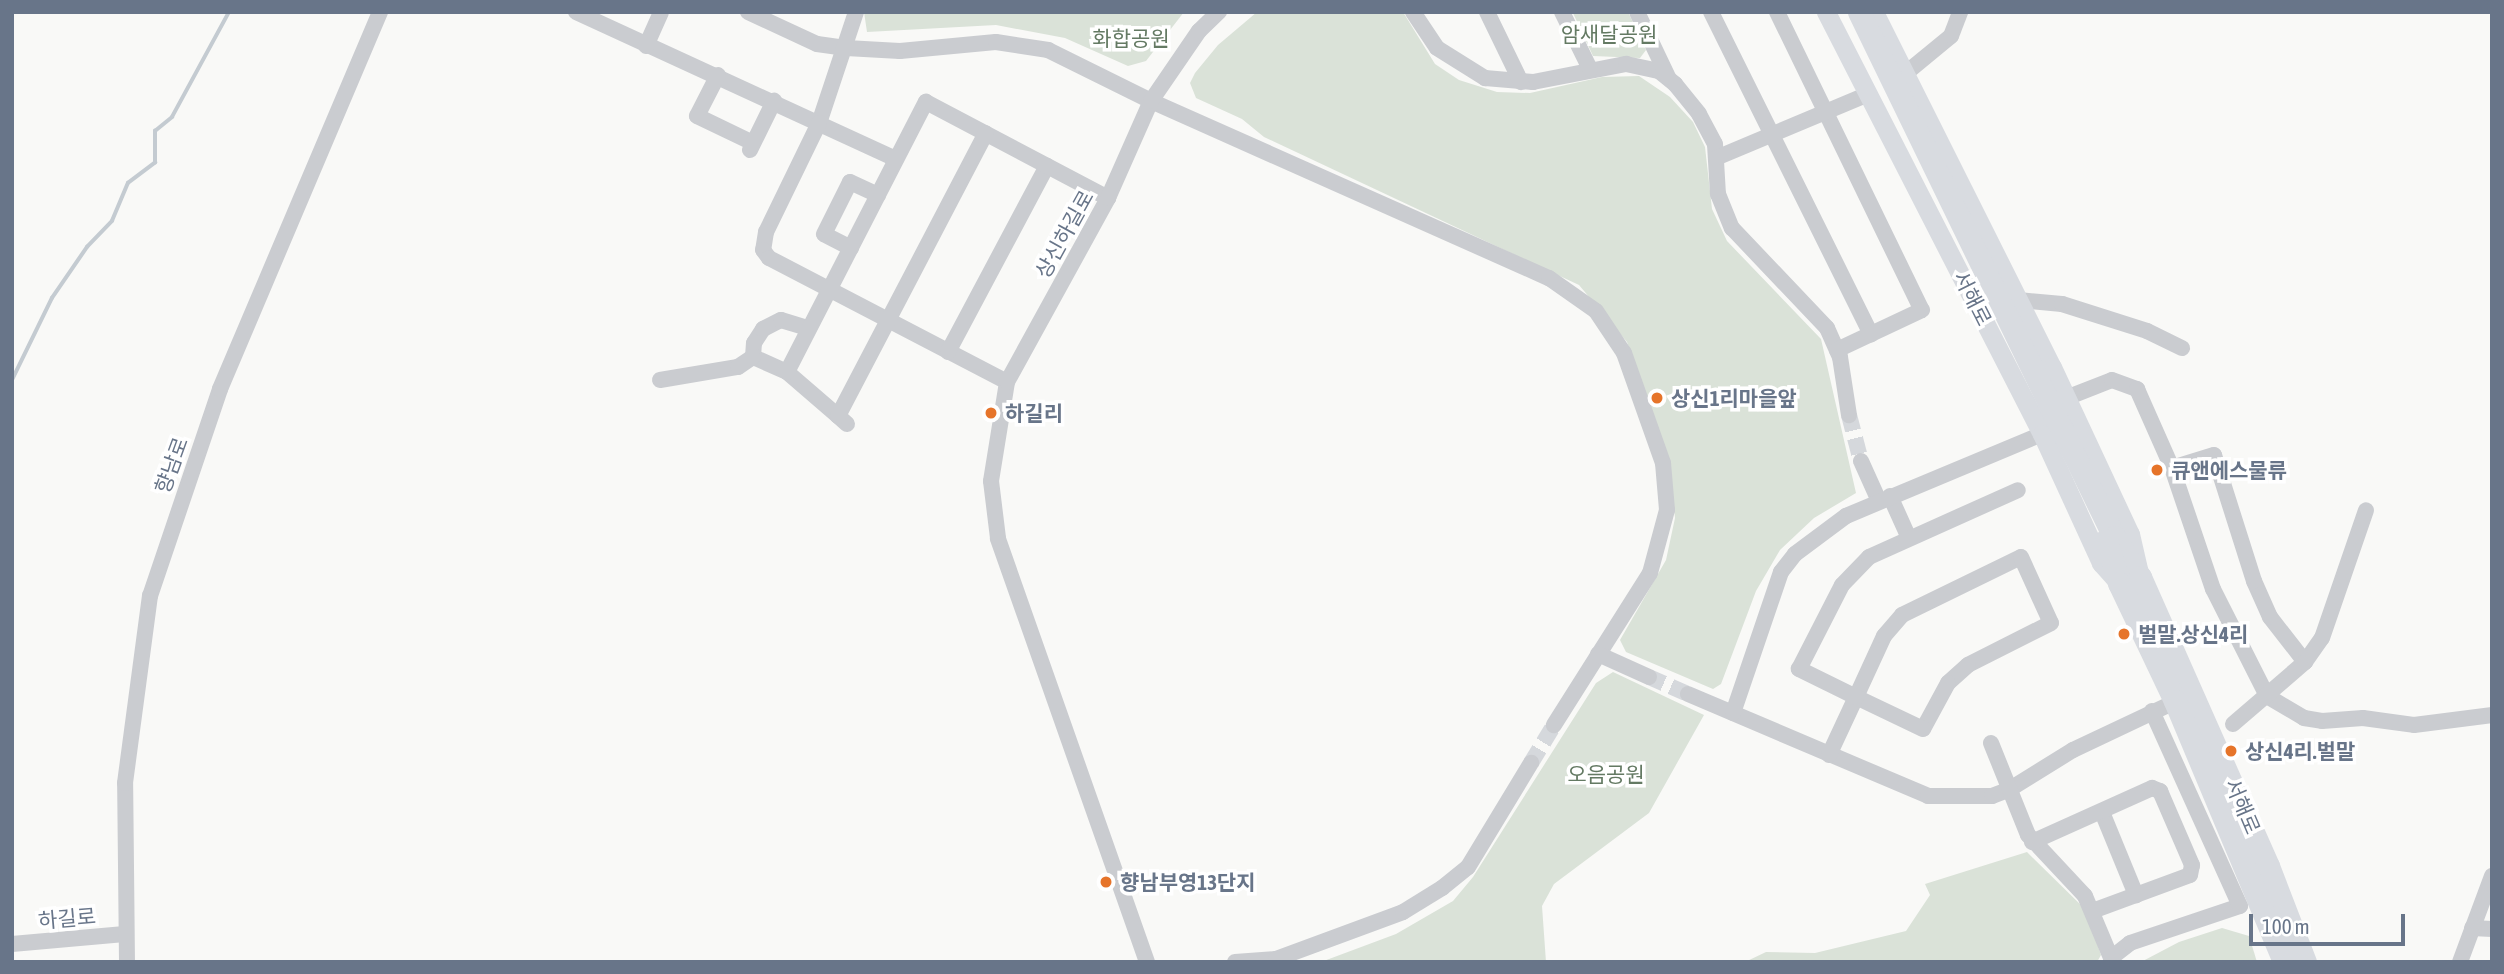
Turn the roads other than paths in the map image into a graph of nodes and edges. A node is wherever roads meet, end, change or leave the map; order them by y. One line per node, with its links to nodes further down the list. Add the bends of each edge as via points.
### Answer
1 (380, 12): 83 (street, 향남로, via 220,389 150,596 125,783)
2 (576, 12): 18 (street)
3 (661, 12): 18 (street)
4 (748, 12): 19 (street, via 817,44)
5 (856, 12): 19 (street)
6 (1219, 12): 27 (street, 상신하길로, via 1199,31)
7 (1413, 12): 24 (street, via 1437,48 1467,70)
8 (1487, 12): 24 (street)
9 (1562, 12): 20 (street)
10 (1637, 12): 23 (street)
11 (1711, 12): 31 (street)
12 (1777, 12): 28 (street)
13 (1826, 12): 25 (main road, 서해로)
14 (1846, 12): 59 (highway, 서해로, via 2028,374 2110,549)
15 (1858, 12): 59 (highway, 서해로)
16 (1874, 12): 21 (main road, 서해로)
17 (1960, 12): 21 (street, via 1951,36)
18 (646, 46): 22 (street)
19 (846, 48): 27 (street, via 900,51 996,42 1048,50); 29 (street)
20 (1590, 69): 23 (street, via 1626,64 1659,71); 24 (street, via 1559,80)
21 (1906, 73): 39 (main road, 서해로)
22 (718, 75): 26 (street); 26 (street, via 697,116 752,147)
23 (1669, 79): 32 (street, via 1708,128)
24 (1521, 82)
25 (1868, 94): 28 (street); 52 (main road, 서해로)
26 (774, 101): 29 (street)
27 (1151, 102): 36 (street, 상신하길로); 60 (street, via 1549,278 1596,311 1624,353 1642,402 1663,463 1667,510 1650,573)
28 (1826, 114): 31 (street); 42 (street, via 1922,310)
29 (819, 123): 33 (street); 38 (street, via 763,247 769,258)
30 (985, 133): 33 (street, via 926,102); 34 (street); 40 (street)
31 (1773, 137): 32 (street); 42 (street)
32 (1716, 158): 44 (street, via 1718,194 1732,228 1827,328)
33 (896, 159): 35 (street)
34 (1048, 166): 36 (street); 45 (street)
35 (878, 195): 37 (street); 37 (street, via 850,182 824,234)
36 (1108, 198): 49 (street, 상신하길로)
37 (851, 248): 38 (street)
38 (829, 290): 40 (street); 41 (street)
39 (2018, 300): 43 (street, via 2062,304 2147,331); 50 (main road, 서해로)
40 (888, 320): 45 (street); 47 (street, via 842,420)
41 (808, 328): 46 (street, via 781,320 772,324 754,343); 47 (street)
42 (1871, 334): 44 (street)
43 (2182, 348)
44 (1837, 351): 51 (street)
45 (948, 352): 49 (street)
46 (753, 357): 47 (street); 48 (street, via 738,366)
47 (787, 372)
48 (660, 380)
49 (1007, 382): 87 (street, 상신하길로, via 990,481 998,538)
50 (2066, 398): 54 (street, via 2112,380 2137,389); 59 (main road, 서해로, via 2130,534)
51 (1849, 415)
52 (2042, 434): 56 (street); 59 (main road, 서해로, via 2101,563)
53 (1861, 461): 56 (street)
54 (2172, 468): 61 (street, via 2214,455 2254,581 2270,617); 64 (street, via 2213,589)
55 (2018, 490): 58 (street)
56 (1885, 499): 58 (street); 68 (street, via 1846,516 1795,554 1781,572)
57 (2366, 510): 61 (street, via 2336,604 2322,638)
58 (1909, 538): 65 (street, via 1869,557 1842,585 1799,669)
59 (2130, 580): 66 (highway, 서해로)
60 (1598, 654): 62 (street); 71 (street)
61 (2305, 662): 64 (street)
62 (1649, 677)
63 (1688, 694): 68 (street)
64 (2267, 696): 69 (street, via 2304,718 2322,721 2363,718 2414,725); 70 (street)
65 (1856, 697): 65 (street, via 1884,636 1902,615 2021,556 2051,623 1968,665 1948,682 1923,729); 73 (street)
66 (2184, 697): 67 (street); 89 (highway, 서해로); 90 (highway, 서해로)
67 (2152, 711): 75 (street, via 2073,750); 85 (street, via 2240,906 2130,943)
68 (1733, 713): 73 (street)
69 (2492, 715)
70 (2233, 724)
71 (1554, 725)
72 (1991, 743): 75 (street)
73 (1829, 755): 75 (street, via 1928,796 1992,796)
74 (1531, 763): 88 (street, via 1468,867 1442,888 1403,912 1276,959)
75 (2010, 789): 77 (street)
76 (2102, 812): 77 (street); 79 (street); 79 (street, via 2157,788 2192,865 2187,878)
77 (2032, 842): 80 (street, via 2085,895)
78 (2492, 876): 81 (street)
79 (2136, 895): 80 (street)
80 (2092, 911): 85 (street)
81 (2472, 928): 82 (street); 91 (street)
82 (2492, 929)
83 (125, 934): 84 (street, 하길로); 86 (street, 향남로)
84 (12, 944)
85 (2109, 960)
86 (127, 962)
87 (1147, 962)
88 (1235, 962)
89 (2284, 962)
90 (2305, 962)
91 (2460, 962)

